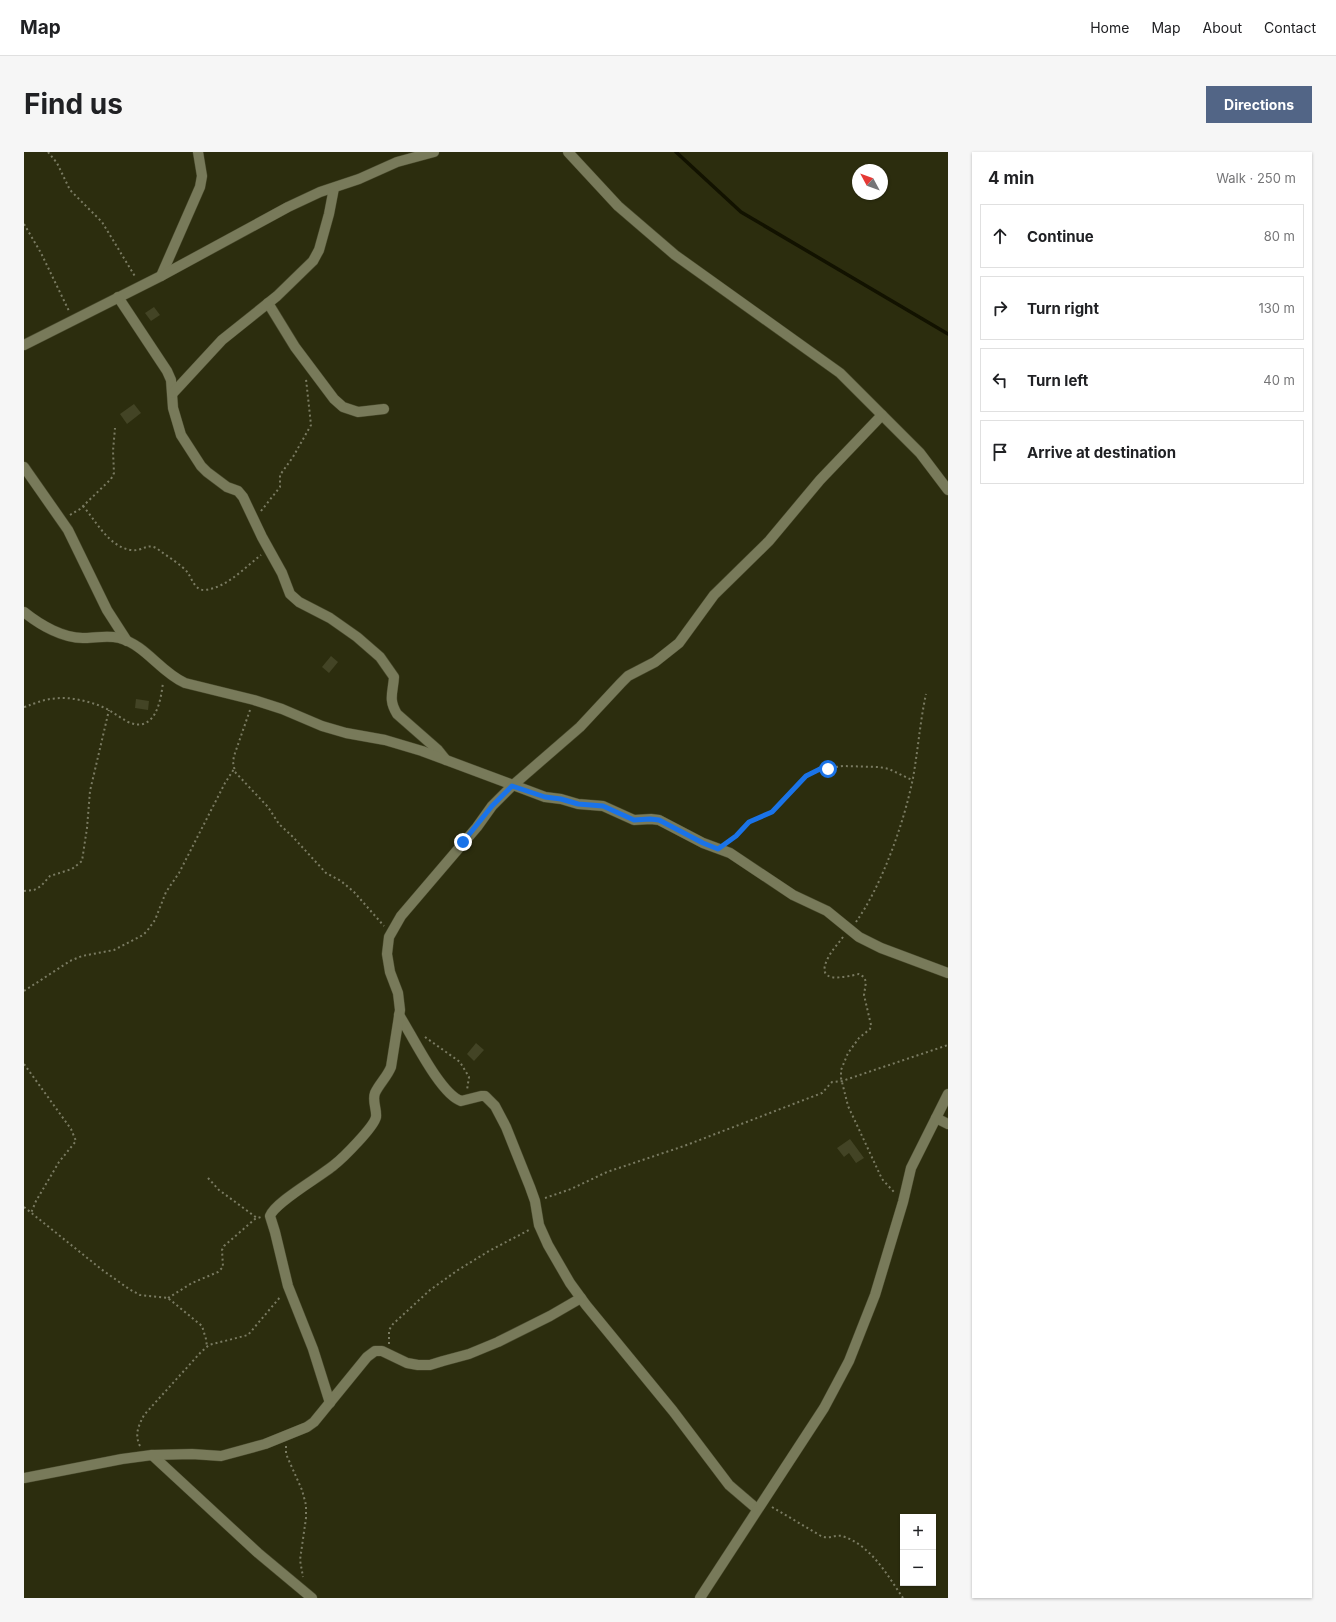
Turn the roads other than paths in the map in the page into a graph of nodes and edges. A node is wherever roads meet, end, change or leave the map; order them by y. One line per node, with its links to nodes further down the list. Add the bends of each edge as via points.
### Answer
1 (198, 152): 5 (street, via 202,176 200,187)
2 (434, 152): 4 (street, via 397,162)
3 (568, 152): 11 (street, via 618,206 675,255 840,373)
4 (334, 188): 5 (street, via 288,208); 7 (street, via 321,243 313,261)
5 (161, 276): 6 (street)
6 (118, 298): 8 (street); 9 (street, via 168,371)
7 (268, 303): 9 (street, via 222,340); 10 (street, via 326,391 343,407 358,412)
8 (24, 345)
9 (173, 393): 16 (street, via 173,408 181,435 193,456 218,482 238,491 292,597 347,630 384,662 394,677 391,698 397,714)
10 (384, 409)
11 (882, 415): 13 (street, via 920,454); 17 (street, via 820,480 769,541 714,595 679,642 655,662 628,676 580,727)
12 (24, 467): 15 (street, via 68,530 107,610)
13 (948, 490)
14 (24, 612): 15 (street, via 53,631 64,635 86,638 108,636)
15 (127, 641): 16 (street, via 174,678 185,683 254,700 346,734 385,740)
16 (446, 760): 17 (street)
17 (512, 786): 18 (street, via 545,797 603,806 634,820 659,820 703,843 730,853 793,896 826,911 859,937); 19 (street, via 492,806 401,916 389,937 387,954 398,993)
18 (948, 973)
19 (399, 1015): 23 (street, via 440,1083 453,1097 465,1101 486,1096 495,1106 535,1201 539,1225 562,1270); 24 (street, via 388,1074 375,1093 374,1122 334,1166 289,1197 270,1216 289,1288 313,1349)
20 (948, 1094): 21 (street)
21 (936, 1118): 22 (street); 27 (street, via 911,1168 875,1295 849,1361 824,1408)
22 (948, 1124)
23 (581, 1298): 24 (street, via 498,1342 469,1354 430,1365 418,1365 387,1352 375,1351 367,1357); 27 (street, via 673,1411 729,1485)
24 (330, 1403): 25 (street, via 307,1427 265,1444 221,1456)
25 (149, 1455): 26 (street); 28 (street)
26 (24, 1478)
27 (760, 1505): 29 (street)
28 (308, 1594)
29 (700, 1598)

